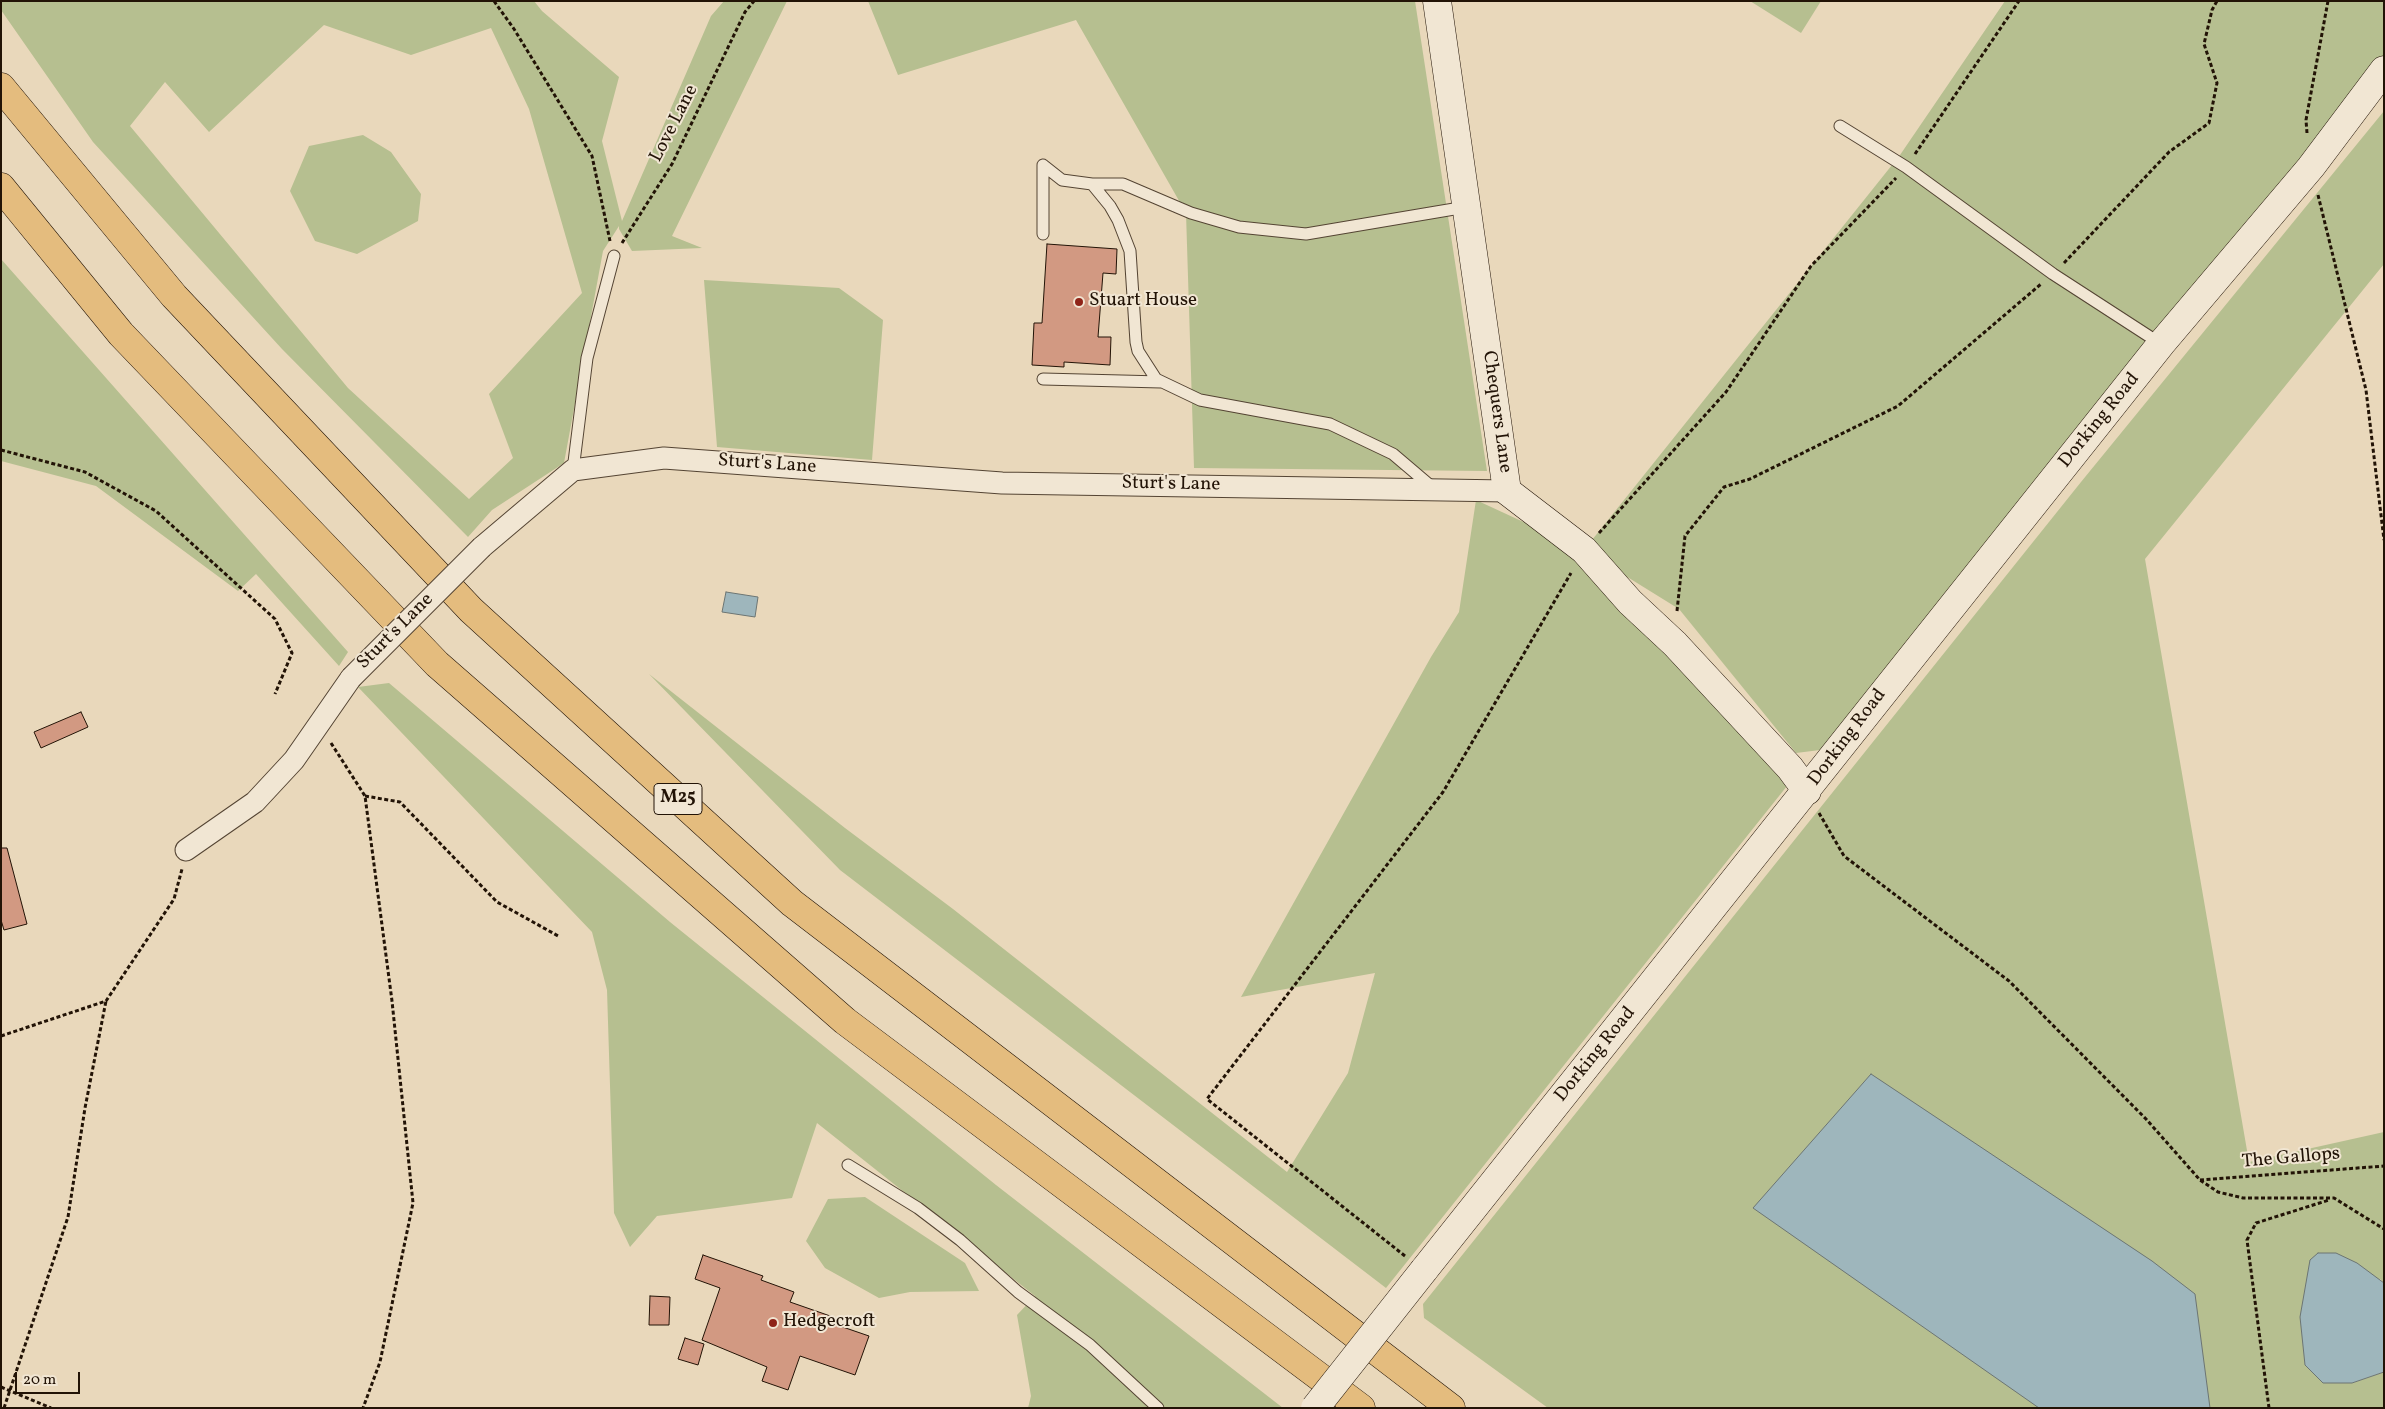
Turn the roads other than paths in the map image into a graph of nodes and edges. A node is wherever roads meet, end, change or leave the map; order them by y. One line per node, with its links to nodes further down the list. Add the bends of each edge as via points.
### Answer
1 (1437, 1): 7 (main road, Chequers Lane)
2 (2384, 70): 10 (main road, Dorking Road, via 2311,167)
3 (1, 87): 22 (highway, M25, via 174,296 471,610 792,903)
4 (1840, 126): 10 (lane, via 1906,167 2053,274)
5 (1092, 184): 7 (lane, via 1123,184 1191,214 1239,228 1306,234); 8 (lane, via 1062,180 1043,165); 12 (lane, via 1114,213 1130,251 1138,351)
6 (1, 187): 21 (highway, via 121,334 437,664 845,1021)
7 (1466, 207): 15 (main road, Chequers Lane)
8 (1043, 234)
9 (614, 256): 13 (lane, via 587,358)
10 (2161, 344): 16 (main road, Dorking Road, via 1867,711)
11 (1043, 379): 12 (lane)
12 (1161, 382): 14 (lane, via 1200,400 1330,424 1393,454)
13 (573, 470): 14 (street, Sturt's Lane, via 664,458 1002,483); 17 (street, Sturt's Lane, bridge, via 482,547 351,678 294,760 254,802)
14 (1434, 489): 15 (street, Sturt's Lane)
15 (1507, 490): 16 (main road, Chequers Lane, via 1584,550 1790,768)
16 (1807, 791): 20 (main road, Dorking Road, bridge)
17 (186, 850)
18 (848, 1165): 19 (lane, via 918,1208 960,1240 1018,1292 1090,1345)
19 (1158, 1408)
20 (1315, 1408)
21 (1361, 1408)
22 (1451, 1408)

